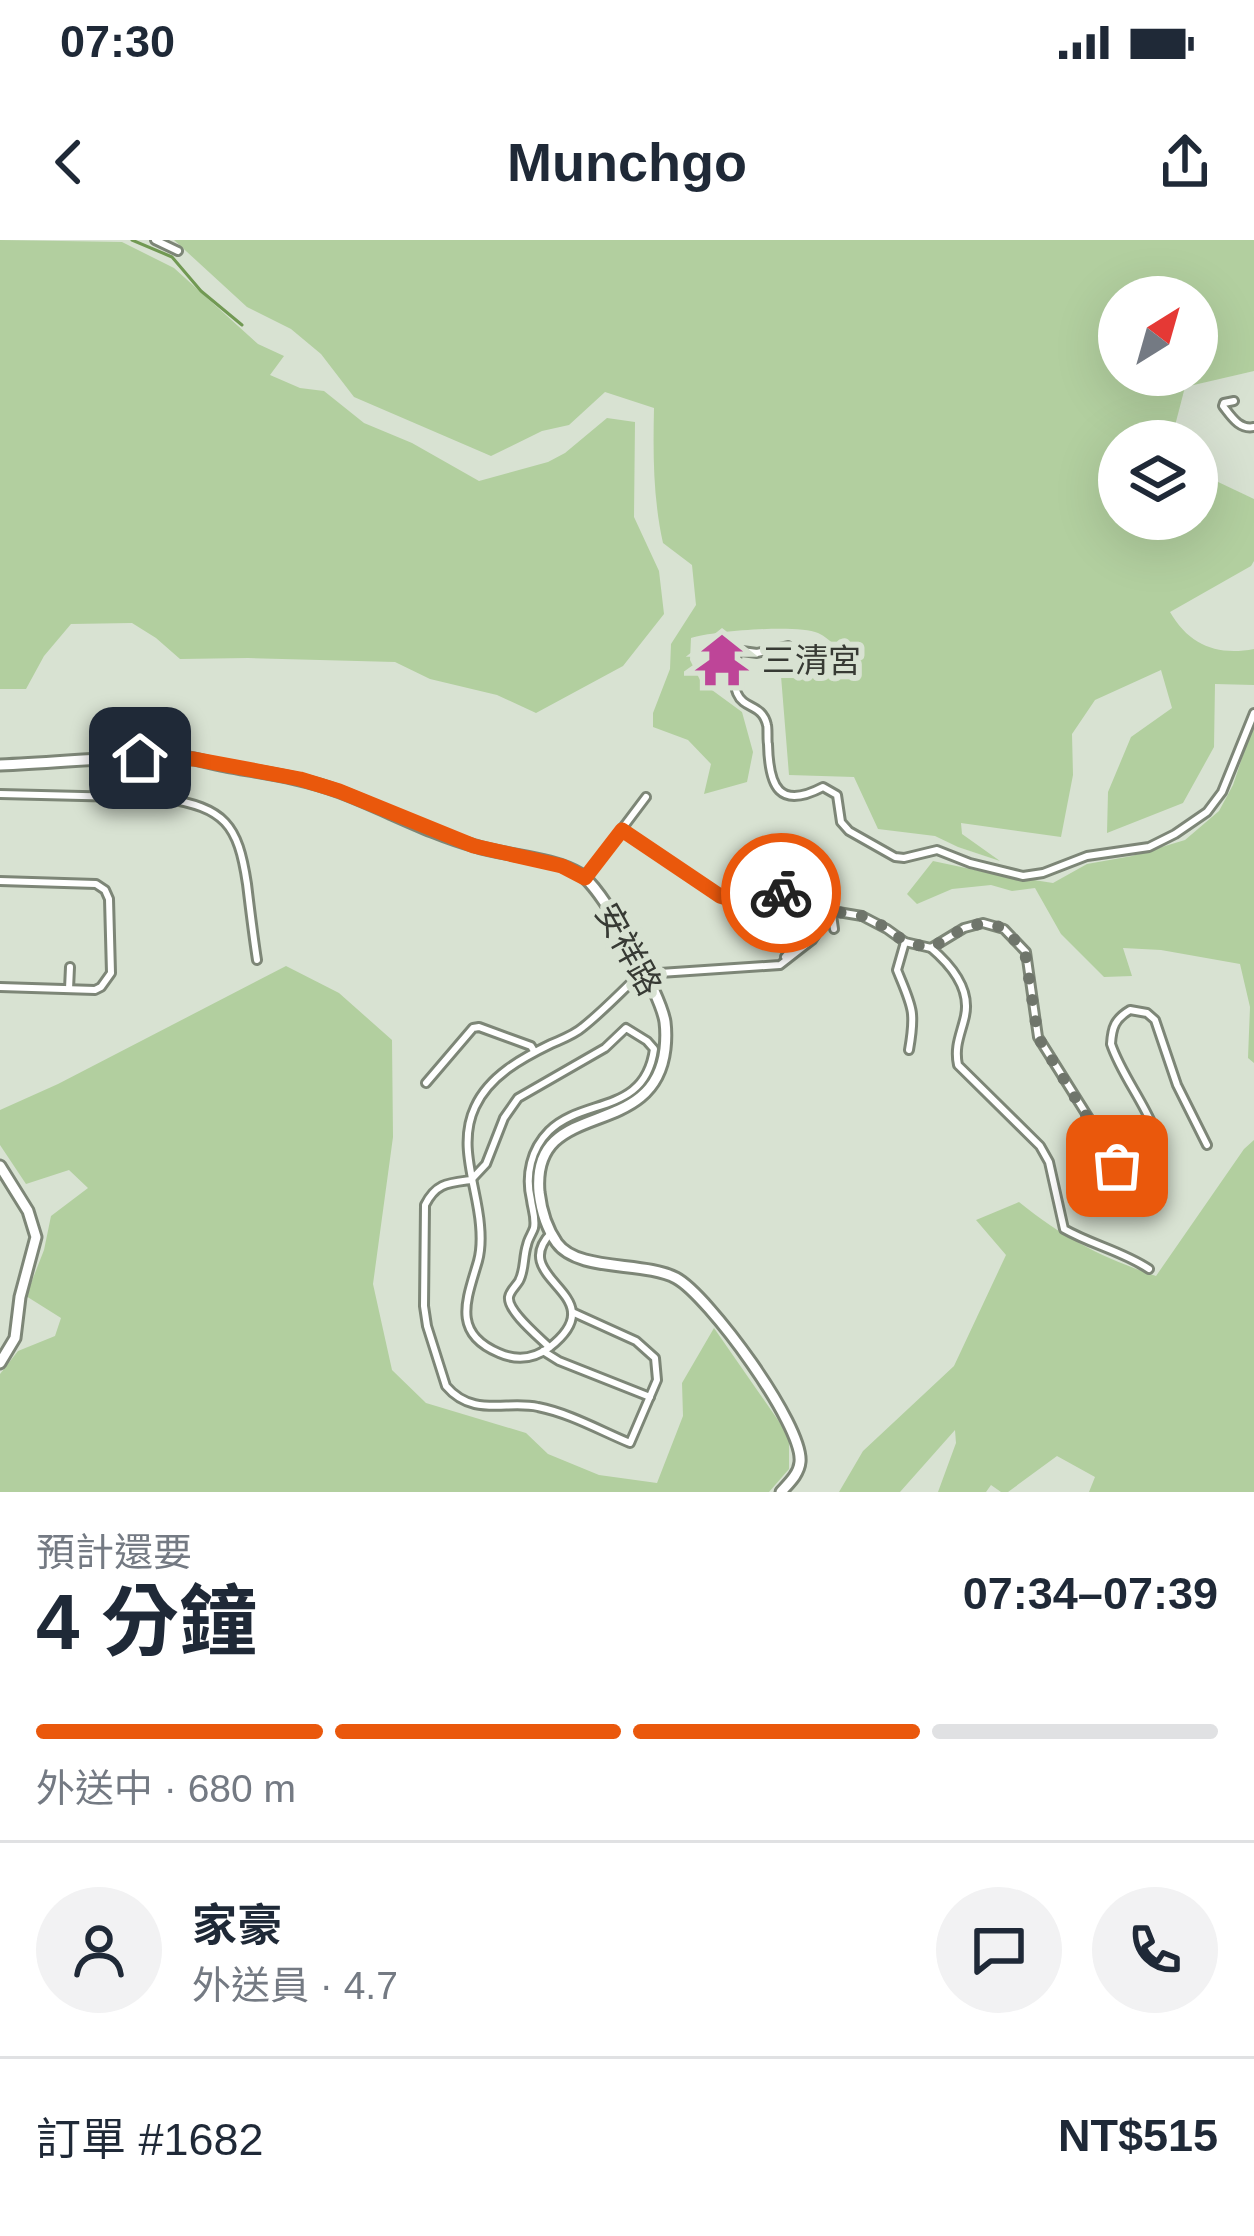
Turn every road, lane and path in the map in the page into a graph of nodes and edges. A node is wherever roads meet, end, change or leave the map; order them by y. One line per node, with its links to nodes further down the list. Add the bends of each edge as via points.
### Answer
1 (155, 240): 2 (street)
2 (178, 250)
3 (1234, 401): 4 (street, via 1223,406 1238,424)
4 (1254, 427)
5 (788, 646): 6 (street, via 742,650 735,660 735,694 762,714 782,795 804,797 823,787 837,795 849,831 895,857 937,850 1023,876 1149,847 1207,812)
6 (1254, 713)
7 (0, 765): 11 (street, 安祥路, via 181,758 300,779 474,846)
8 (0, 794): 17 (street, via 164,798 221,818 242,849)
9 (646, 797): 10 (street)
10 (622, 830): 11 (street); 13 (street, via 720,896 803,893)
11 (585, 878): 19 (street, 安祥路)
12 (0, 881): 21 (street, via 105,890 111,973 95,990)
13 (832, 911): 14 (street); 15 (street, via 862,916); 19 (street, via 780,965)
14 (834, 929)
15 (905, 942): 16 (street); 22 (street, via 897,970 914,1018)
16 (931, 948): 25 (street, via 983,923 1004,928 1025,952 1038,1037 1126,1178 1136,1184 1162,1168 1158,1139 1112,1044 1112,1028 1130,1010 1155,1020); 29 (street, via 967,997 958,1065 1040,1146 1064,1229)
17 (257, 960)
18 (70, 967): 21 (street)
19 (645, 974): 23 (street, via 580,1030); 28 (street, 安祥路, via 665,1023 658,1072 626,1108 560,1134 546,1149 539,1186)
20 (0, 987): 21 (street)
21 (69, 989)
22 (909, 1050)
23 (535, 1052): 24 (street, via 472,1028); 27 (street, via 515,1062 475,1107 467,1143)
24 (426, 1083)
25 (1208, 1145)
26 (0, 1166): 32 (street, via 36,1237 15,1338)
27 (471, 1180): 31 (street, via 480,1223 464,1312 472,1334 512,1359); 31 (street, via 524,1092 626,1028 650,1044 652,1062 628,1094 563,1120 531,1163 534,1229 509,1300); 33 (street, via 442,1184 425,1205 424,1306 452,1394 489,1406 542,1407 630,1443)
28 (551, 1233): 30 (street, via 540,1263); 34 (street, via 570,1255 651,1269 701,1298 795,1432 800,1462)
29 (1149, 1269)
30 (572, 1312): 31 (street, via 568,1330); 33 (street, via 649,1350 657,1369)
31 (546, 1349): 33 (street)
32 (0, 1363)
33 (650, 1397)
34 (781, 1492)

